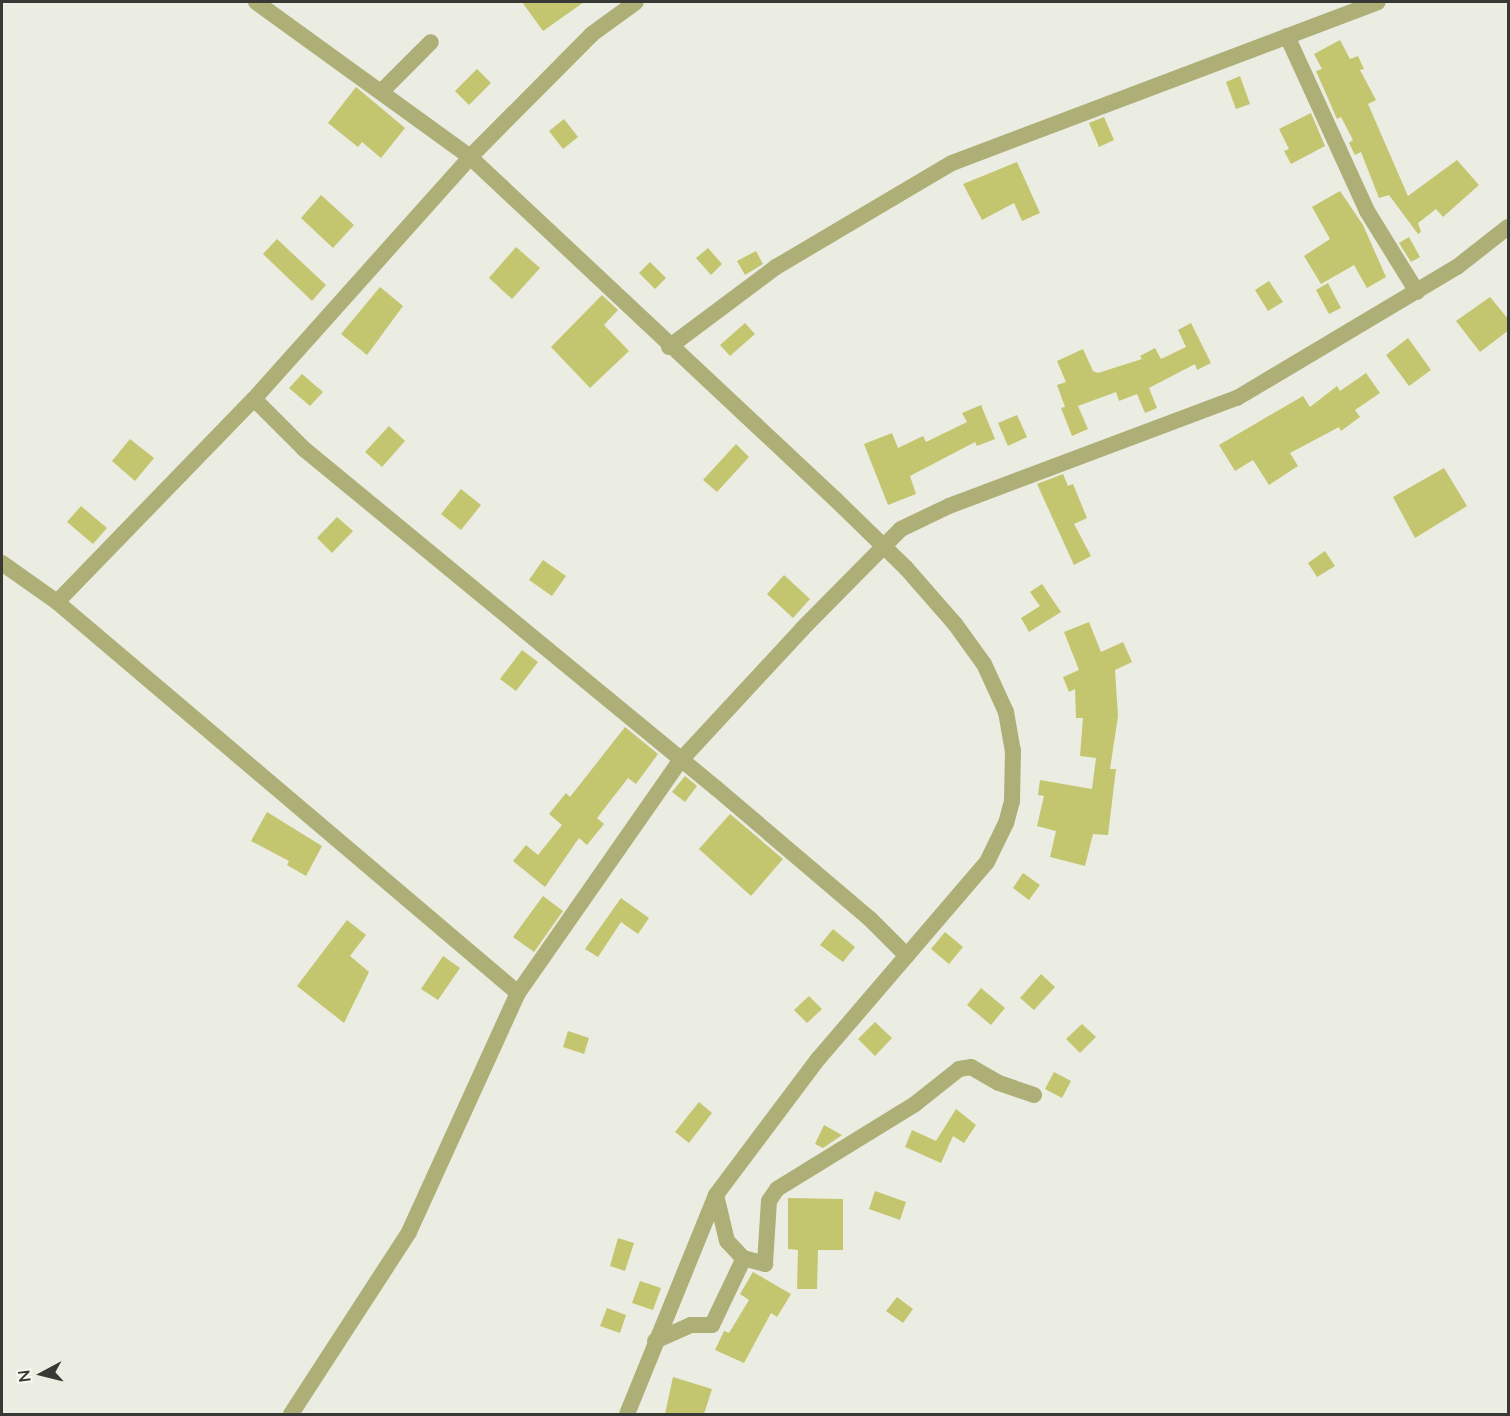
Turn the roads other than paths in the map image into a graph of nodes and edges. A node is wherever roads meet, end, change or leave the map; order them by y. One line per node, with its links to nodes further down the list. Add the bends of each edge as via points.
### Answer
1 (256, 2): 6 (street)
2 (636, 2): 7 (street, via 592,34)
3 (1378, 2): 4 (street)
4 (1287, 36): 9 (street, via 1362,201); 10 (street, via 952,163 776,267)
5 (431, 42): 6 (street)
6 (382, 91): 7 (street)
7 (470, 157): 10 (street); 11 (street)
8 (1509, 227): 9 (street)
9 (1417, 292): 12 (street, via 1237,398 948,506 901,529)
10 (669, 347): 12 (street)
11 (254, 399): 14 (street); 15 (street, via 304,449)
12 (881, 546): 15 (street); 16 (street, via 928,592 984,664 1006,712 1013,750 1012,801 987,862)
13 (2, 563): 14 (street)
14 (57, 602): 17 (street)
15 (680, 761): 16 (street, via 870,919); 17 (street)
16 (907, 956): 19 (street, via 819,1059)
17 (518, 993): 22 (street, via 409,1232)
18 (1034, 1095): 20 (street, via 999,1083 971,1067 959,1069 915,1104 777,1189 769,1201 765,1264)
19 (716, 1195): 20 (street, via 727,1241); 21 (street)
20 (743, 1258): 21 (street, via 712,1325 691,1325)
21 (655, 1341): 23 (street)
22 (291, 1414)
23 (627, 1414)

